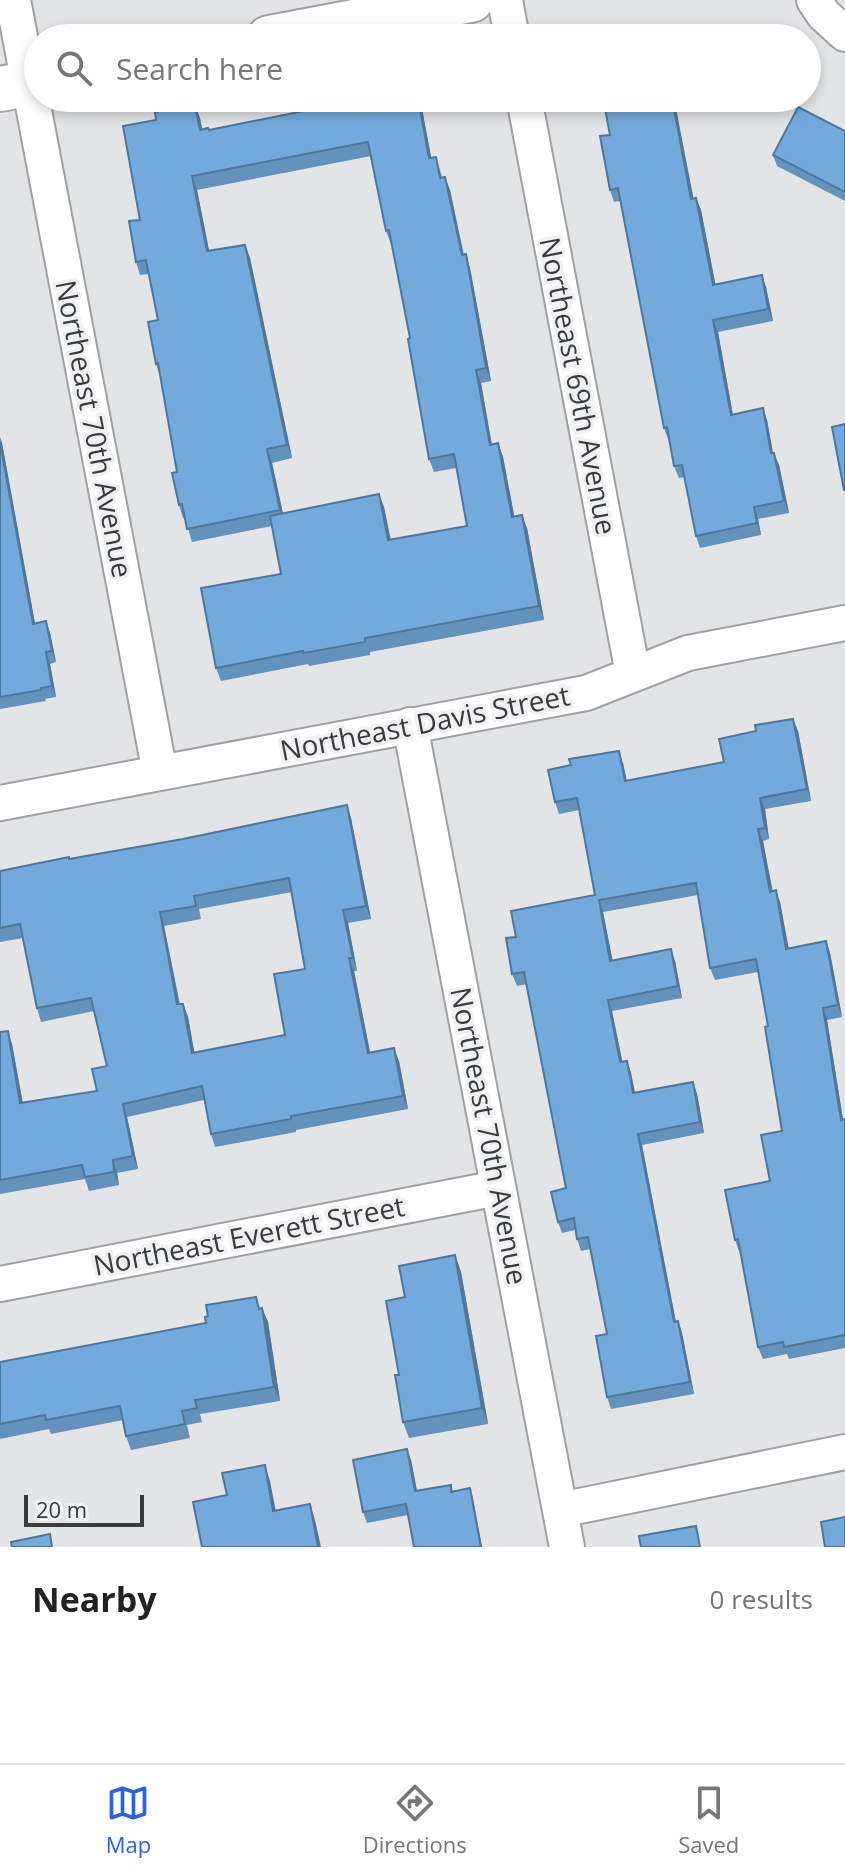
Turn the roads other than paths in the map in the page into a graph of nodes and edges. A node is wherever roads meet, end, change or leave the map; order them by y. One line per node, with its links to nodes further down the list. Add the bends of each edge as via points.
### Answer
1 (13, 0): 8 (street, Northeast 70th Avenue)
2 (471, 0): 5 (street)
3 (505, 0): 6 (street)
4 (814, 0): 7 (street)
5 (343, 24)
6 (509, 24)
7 (845, 34)
8 (22, 85)
9 (27, 112): 14 (street, Northeast 70th Avenue)
10 (527, 112): 12 (street, Northeast 69th Avenue)
11 (845, 623): 12 (street, Northeast Davis Street, via 688,653)
12 (633, 674): 13 (street, Northeast Davis Street, via 586,693)
13 (410, 725): 14 (street, Northeast Davis Street); 16 (street, Northeast 70th Avenue)
14 (160, 773): 15 (street, Northeast Davis Street)
15 (0, 803)
16 (498, 1188): 17 (street, Northeast Everett Street); 19 (street, Northeast 70th Avenue)
17 (0, 1284)
18 (845, 1452): 19 (street)
19 (560, 1510): 20 (street, Northeast 70th Avenue)
20 (567, 1547)

